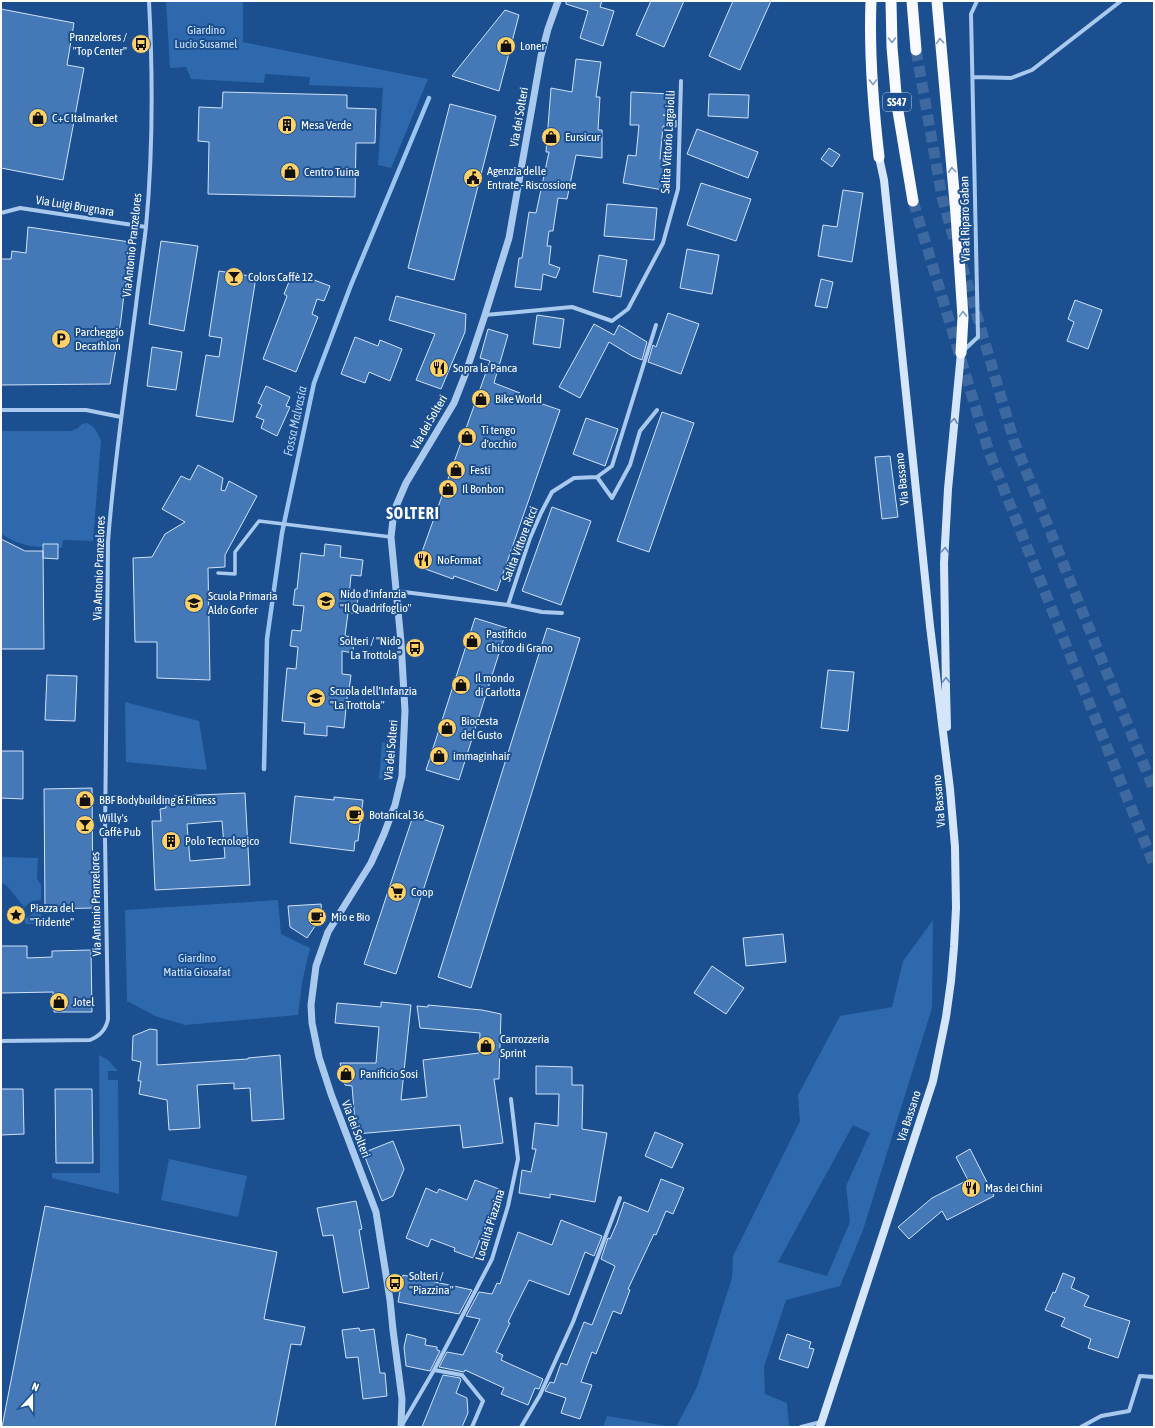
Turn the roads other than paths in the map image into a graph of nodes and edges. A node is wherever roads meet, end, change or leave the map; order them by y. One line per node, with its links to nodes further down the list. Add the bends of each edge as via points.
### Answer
1 (149, 1): 15 (street, Via Antonio Pranzelores, via 152,112)
2 (558, 1): 16 (street, Via dei Solteri, via 541,56 509,238)
3 (871, 1): 12 (highway, one-way to 12, via 874,108)
4 (891, 1): 13 (highway, SS47, one-way to 13, via 897,105)
5 (912, 1): 9 (highway)
6 (937, 1): 18 (highway, one-way to 6, via 963,309)
7 (977, 1): 10 (street, Via al Riparo Gaban, via 971,14)
8 (1121, 1): 10 (street, via 1032,70 1011,78)
9 (916, 50)
10 (974, 76): 18 (street, Via al Riparo Gaban, via 972,112 978,337)
11 (681, 81): 16 (street, Salita Vittorio Largaiolli, via 678,189 663,243 628,309 612,321 572,307)
12 (879, 157): 28 (main road, Via Bassano, via 884,180 930,626)
13 (913, 201)
14 (1, 213): 15 (street, Via Luigi Brugnara, via 20,208)
15 (146, 227): 21 (street, Via Antonio Pranzelores)
16 (485, 315): 23 (street, Via dei Solteri, via 454,403 397,502)
17 (656, 325): 22 (street, via 612,466)
18 (961, 353): 28 (main road, one-way to 18, via 944,563)
19 (1, 410): 21 (street, via 86,410)
20 (657, 410): 22 (street, via 640,431 630,466 612,498)
21 (121, 417): 29 (street, Via Antonio Pranzelores, via 108,542 105,838 107,1025 102,1033 90,1040)
22 (597, 477): 26 (street, Salita Vittore Ricci, via 574,478 552,492 530,538)
23 (390, 537): 24 (street, via 259,521 235,552 235,574); 25 (street, Via dei Solteri)
24 (218, 574)
25 (396, 591): 26 (street); 35 (street, Via dei Solteri, via 405,711 402,776 384,834 328,932 316,966 311,1005 316,1043 331,1094 376,1212 402,1399)
26 (508, 605): 27 (street)
27 (562, 613)
28 (950, 789): 34 (main road, Via Bassano, via 956,908 951,981 941,1048 911,1151)
29 (1, 1042)
30 (511, 1099): 32 (street, Località Piazzina, via 518,1159 508,1206 492,1259)
31 (620, 1198): 37 (street, via 573,1322 540,1395)
32 (434, 1370): 35 (street, Località Piazzina); 36 (street, via 462,1375 483,1401)
33 (1154, 1377): 39 (street, via 1140,1376 1129,1411 1101,1416)
34 (820, 1424): 38 (street)
35 (401, 1427)
36 (472, 1427)
37 (521, 1427)
38 (801, 1427)
39 (1081, 1427)

